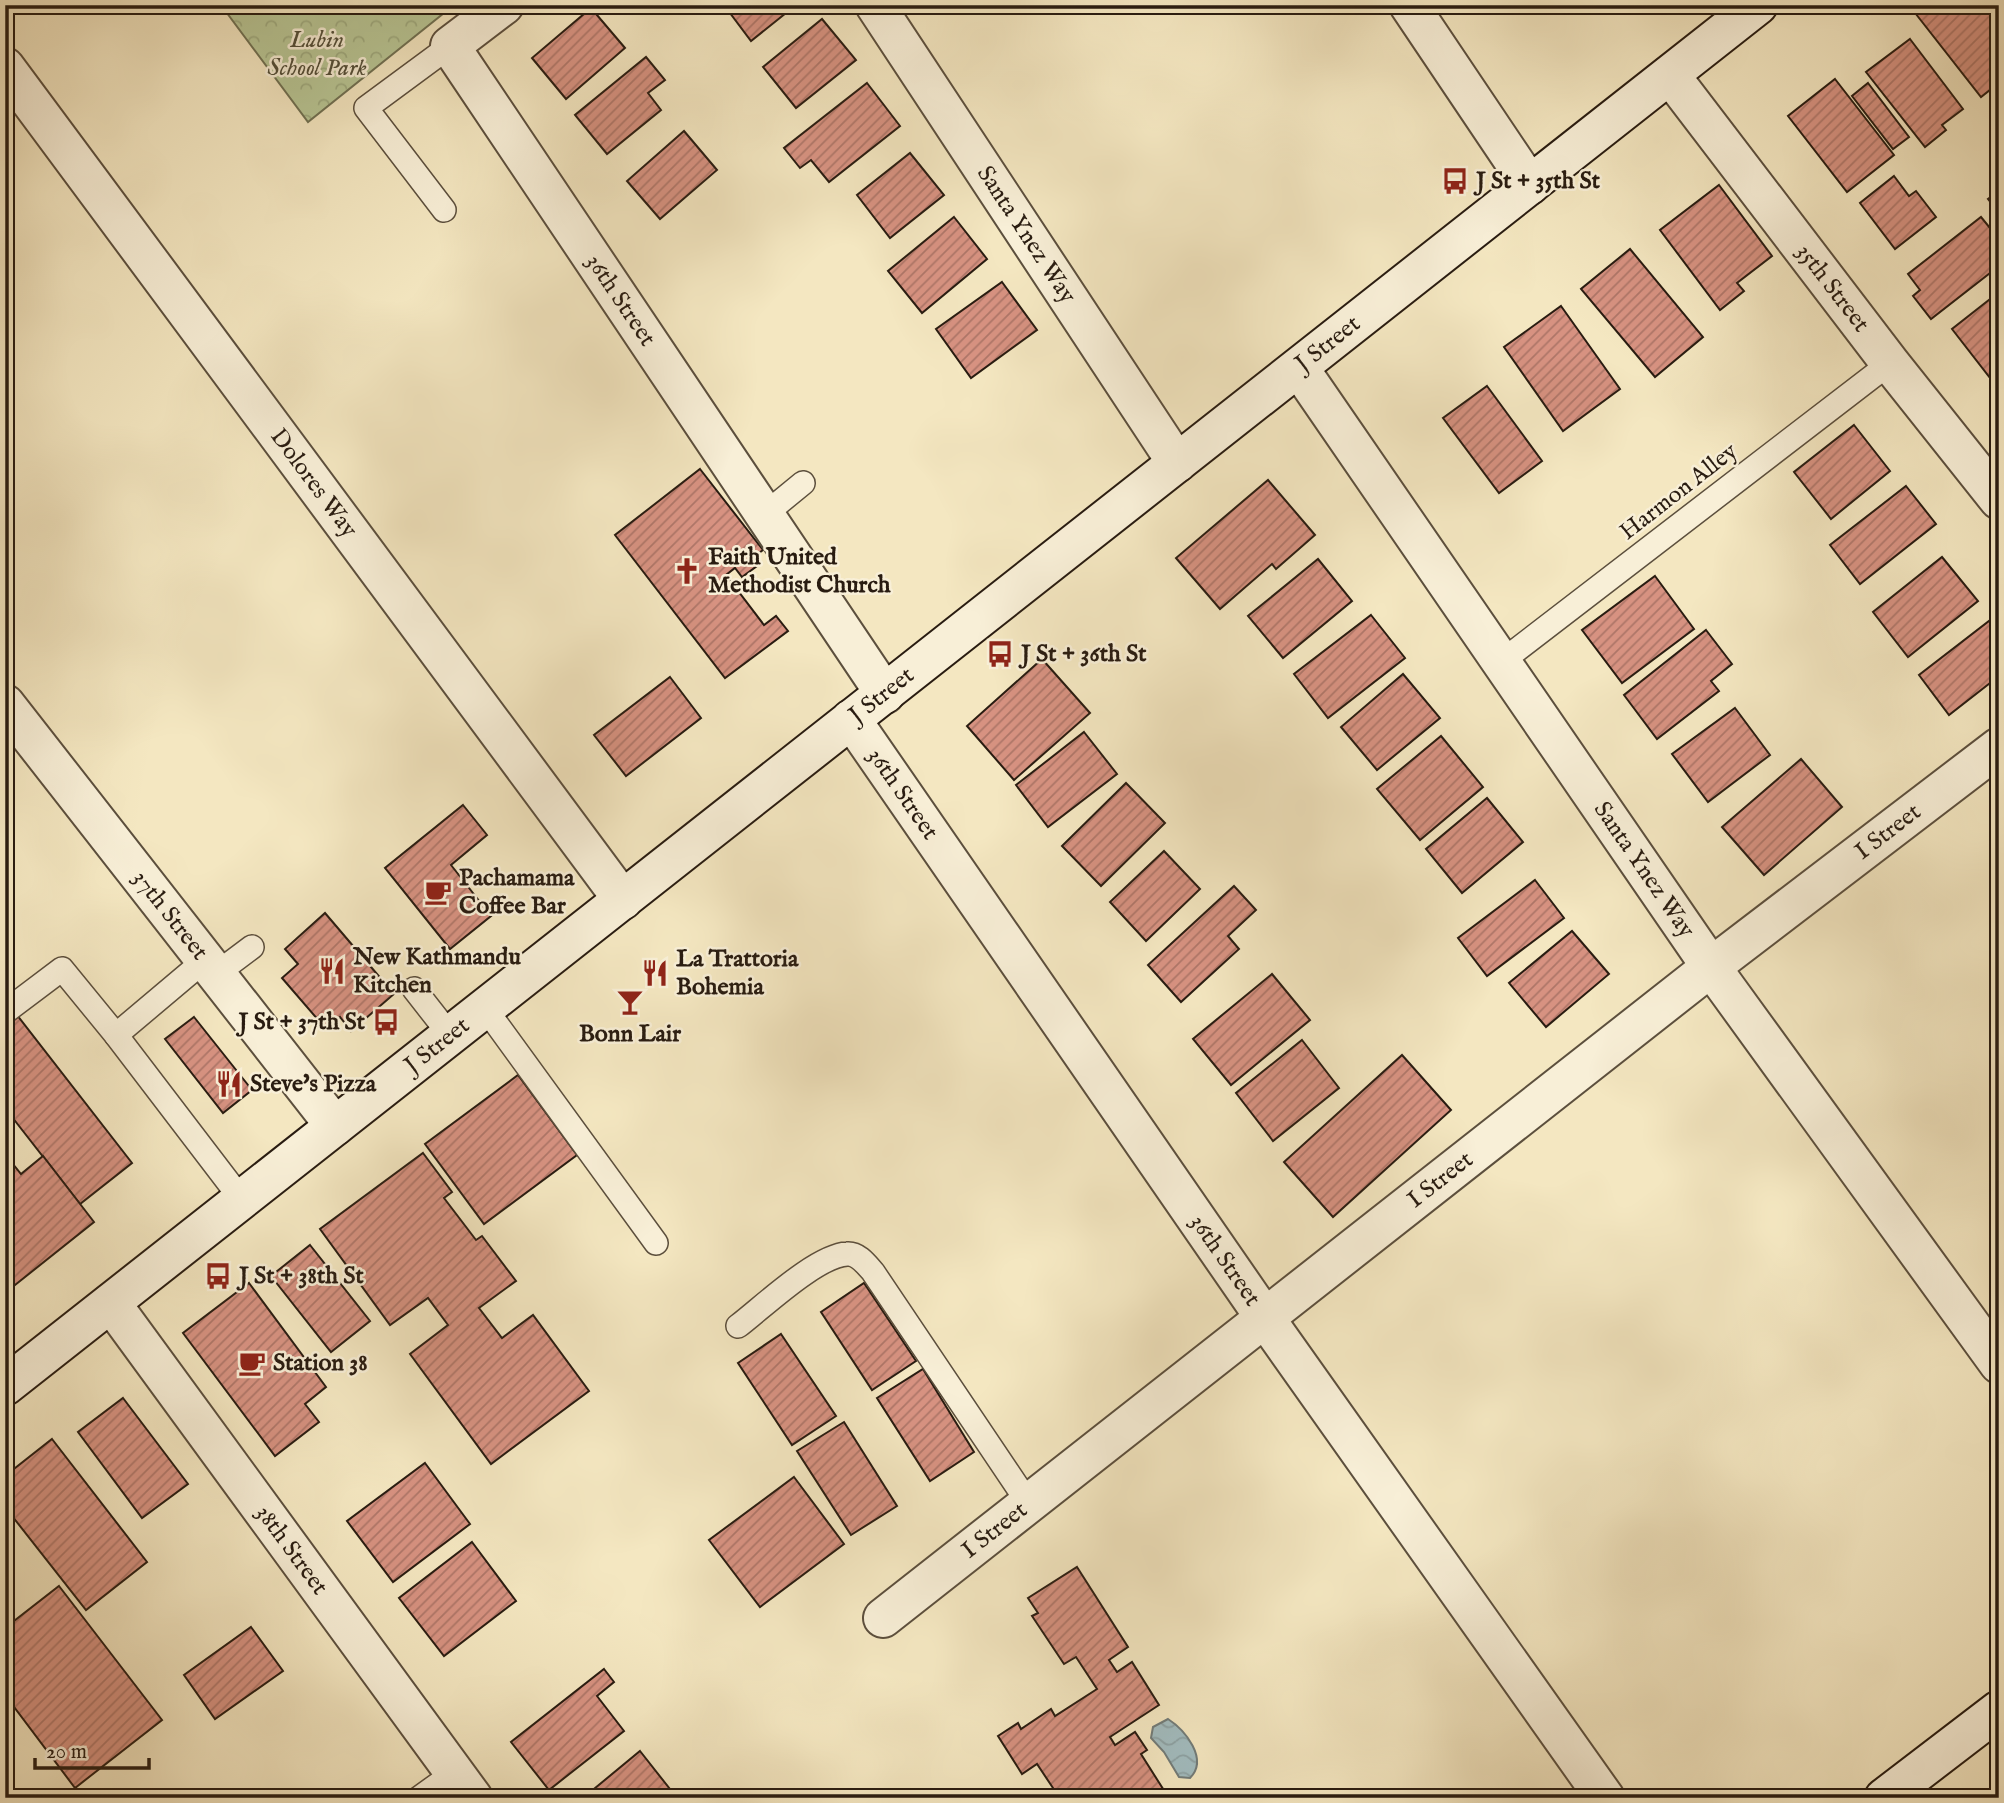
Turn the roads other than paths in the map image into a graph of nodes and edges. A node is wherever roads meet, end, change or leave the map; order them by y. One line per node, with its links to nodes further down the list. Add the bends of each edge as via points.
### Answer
1 (504, 5): 5 (street)
2 (875, 5): 12 (street, Santa Ynez Way)
3 (1409, 5): 8 (street)
4 (1758, 5): 7 (street, J Street)
5 (450, 46): 9 (lane, via 366,108); 15 (street, 36th Street)
6 (5, 67): 21 (street, Dolores Way)
7 (1670, 75): 8 (street, J Street); 10 (street, 35th Street)
8 (1530, 185): 11 (street, J Street)
9 (443, 210)
10 (1889, 363): 14 (street, 35th Street); 16 (lane, Harmon Alley)
11 (1299, 368): 12 (street, J Street); 16 (street, Santa Ynez Way)
12 (1177, 463): 17 (street, J Street)
13 (803, 483): 15 (lane)
14 (1999, 500)
15 (764, 514): 17 (street, 36th Street)
16 (1501, 662): 24 (street, Santa Ynez Way)
17 (884, 694): 19 (street, J Street)
18 (5, 704): 23 (street, 37th Street)
19 (851, 719): 21 (street, J Street); 34 (street, 36th Street)
20 (1999, 747): 24 (street, I Street)
21 (623, 900): 26 (street, J Street)
22 (251, 947): 23 (lane)
23 (211, 967): 28 (lane); 30 (street, 37th Street)
24 (1711, 967): 34 (street, I Street); 36 (street, Santa Ynez Way)
25 (414, 989): 29 (lane)
26 (485, 1008): 29 (street, J Street); 32 (lane)
27 (5, 1012): 28 (lane, via 62,969)
28 (116, 1035): 31 (lane)
29 (450, 1035): 30 (street, J Street)
30 (335, 1126): 31 (street, J Street)
31 (242, 1200): 33 (street, J Street)
32 (656, 1243)
33 (111, 1303): 37 (street, J Street); 41 (street, 38th Street)
34 (1265, 1318): 38 (street, I Street); 43 (street, 36th Street)
35 (738, 1326): 38 (lane, via 826,1259 848,1253 858,1257 873,1272)
36 (1999, 1364)
37 (5, 1386)
38 (1028, 1504): 39 (street, I Street)
39 (883, 1618)
40 (1998, 1712): 44 (street)
41 (463, 1785): 42 (lane)
42 (419, 1798)
43 (1605, 1798)
44 (1884, 1798)

